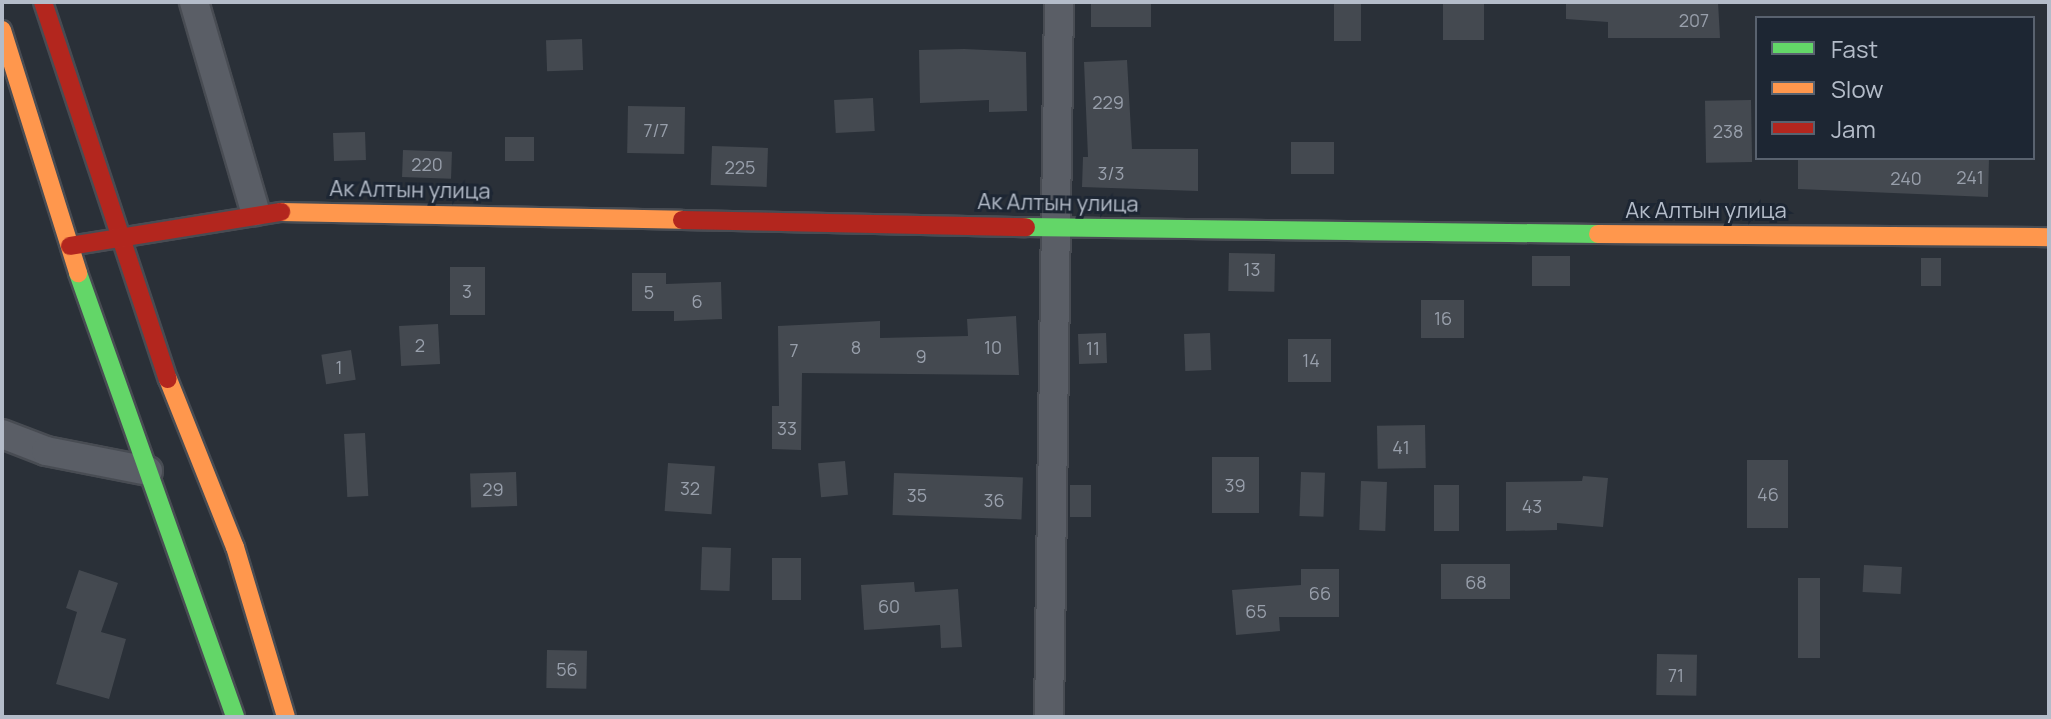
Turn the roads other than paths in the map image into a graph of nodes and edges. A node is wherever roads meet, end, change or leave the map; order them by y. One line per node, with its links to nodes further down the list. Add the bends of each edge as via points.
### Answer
1 (43, 2): 8 (street)
2 (194, 2): 5 (street)
3 (1059, 2): 6 (street)
4 (2, 30): 9 (street)
5 (255, 211): 6 (street, Ак Алтын улица); 8 (street, Ак Алтын улица)
6 (1054, 227): 7 (street, Ак Алтын улица); 14 (street)
7 (2049, 237)
8 (126, 240): 9 (street, Ак Алтын улица); 13 (street, via 191,447 235,547)
9 (70, 246): 11 (street)
10 (2, 434): 11 (street, via 46,451)
11 (148, 471): 12 (street)
12 (235, 717)
13 (286, 717)
14 (1049, 717)

